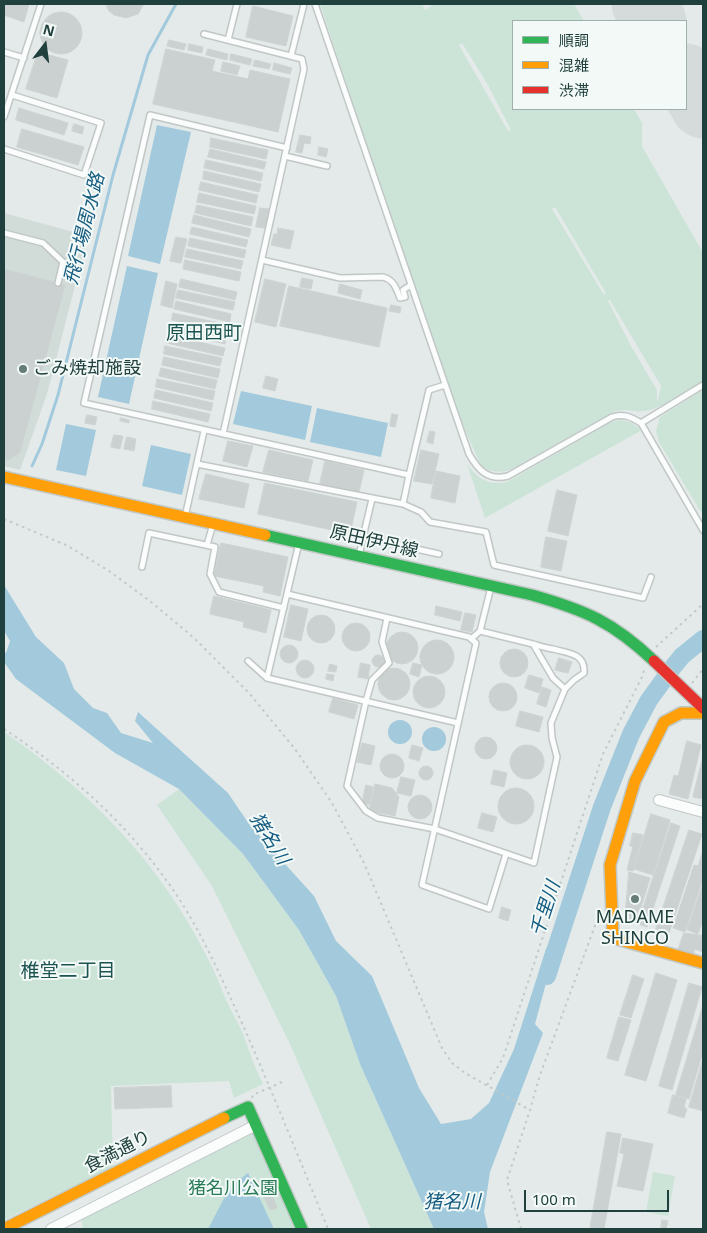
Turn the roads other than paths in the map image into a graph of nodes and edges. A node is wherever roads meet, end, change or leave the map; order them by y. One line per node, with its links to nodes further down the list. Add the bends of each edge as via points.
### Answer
1 (41, 4): 9 (lane)
2 (237, 4): 6 (lane)
3 (304, 4): 8 (lane)
4 (314, 4): 19 (lane)
5 (204, 34): 6 (lane)
6 (228, 40): 8 (lane)
7 (4, 52): 9 (lane)
8 (291, 56): 12 (lane, via 302,59 304,69)
9 (24, 58): 10 (lane)
10 (12, 95): 11 (lane); 13 (lane, via 101,124 84,175)
11 (4, 118)
12 (286, 148): 14 (lane); 23 (lane, via 150,116 84,403)
13 (4, 149)
14 (285, 156): 15 (lane); 17 (lane)
15 (328, 166)
16 (4, 233): 18 (lane, via 43,243 63,262)
17 (262, 260): 19 (lane, via 340,278 383,277 394,283 400,298 405,297 403,290); 24 (lane)
18 (58, 283)
19 (411, 286): 20 (lane)
20 (445, 385): 22 (lane, via 475,466 494,478 508,476 620,414); 26 (lane, via 429,390)
21 (703, 385): 22 (lane)
22 (641, 423): 32 (lane)
23 (204, 431): 24 (lane); 25 (lane)
24 (223, 434): 26 (lane)
25 (197, 464): 28 (lane); 30 (lane)
26 (409, 475): 29 (lane)
27 (4, 477): 30 (street, 原田伊丹線)
28 (372, 498): 29 (lane); 33 (lane)
29 (403, 504): 39 (lane, via 421,512 430,522 486,532 494,565 643,598)
30 (185, 517): 31 (street, 原田伊丹線)
31 (213, 524): 34 (street, 原田伊丹線); 35 (lane)
32 (703, 529)
33 (363, 537): 36 (lane); 37 (lane)
34 (299, 543): 37 (street, 原田伊丹線); 41 (lane)
35 (207, 545): 38 (lane, via 149,533); 42 (lane, via 215,547 210,574 219,592)
36 (438, 554)
37 (359, 557): 40 (street, 原田伊丹線)
38 (142, 567)
39 (651, 577)
40 (491, 586): 44 (lane); 51 (street, 原田伊丹線, via 584,611 609,624 650,657)
41 (287, 594): 42 (lane); 43 (lane)
42 (284, 608): 48 (lane)
43 (387, 618): 45 (lane); 50 (lane, via 382,642 388,663 372,680)
44 (480, 631): 45 (lane); 46 (lane)
45 (471, 639): 53 (lane, via 476,643)
46 (533, 644): 49 (lane, via 553,678); 49 (lane, via 570,652 580,659 584,673)
47 (248, 661): 48 (lane)
48 (267, 678): 50 (lane)
49 (565, 690): 57 (lane, via 551,723 557,757 534,863)
50 (366, 701): 53 (lane); 56 (lane, via 347,786 366,811 378,818)
51 (703, 708)
52 (703, 713): 58 (street, via 681,713 664,722 635,781 610,865 613,938)
53 (458, 723): 56 (lane)
54 (659, 800): 55 (street)
55 (703, 812)
56 (435, 829): 57 (lane); 57 (lane, via 422,885 480,906 489,909)
57 (506, 854)
58 (703, 963)
59 (256, 1126): 60 (street, 食満通り, via 248,1107); 61 (street); 62 (street)
60 (4, 1229)
61 (51, 1229)
62 (302, 1229)

